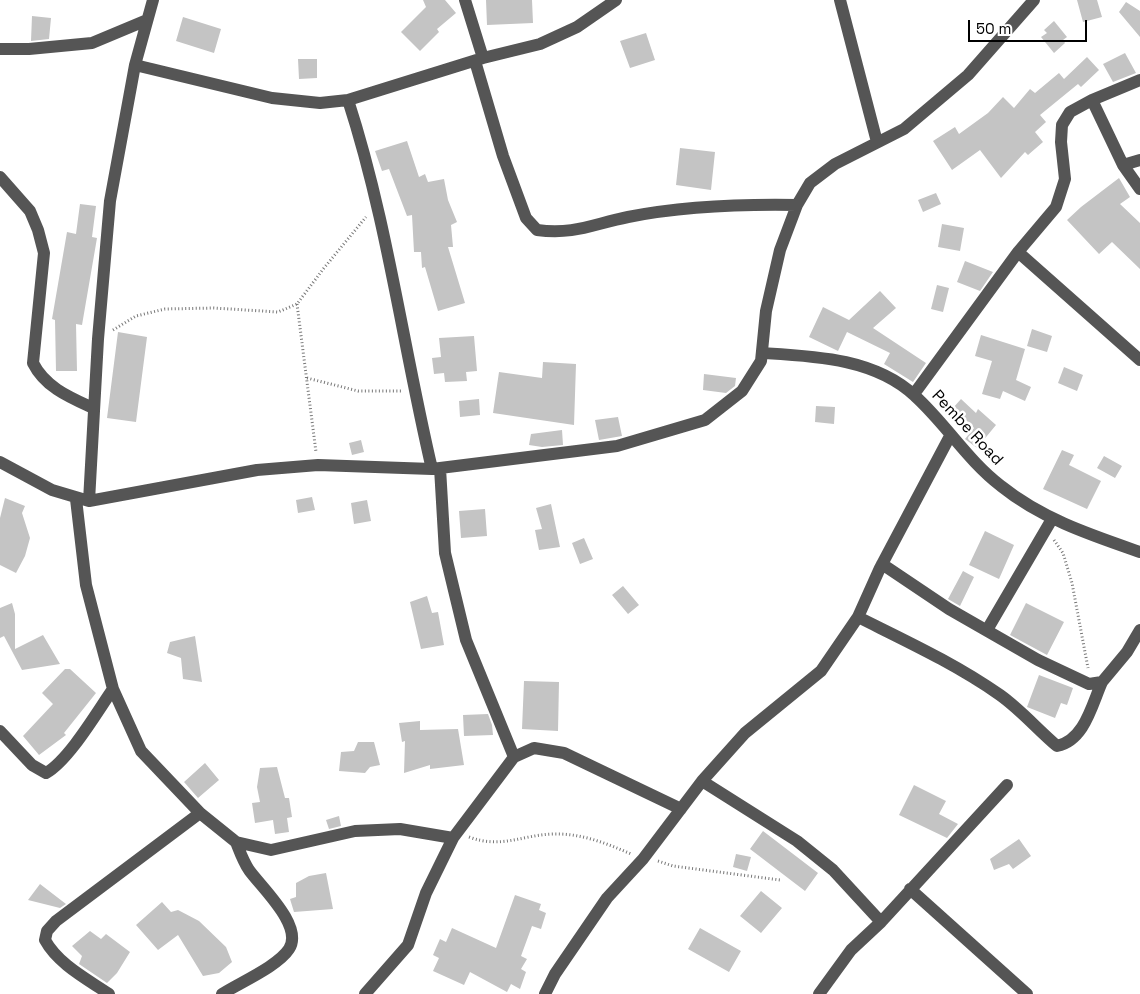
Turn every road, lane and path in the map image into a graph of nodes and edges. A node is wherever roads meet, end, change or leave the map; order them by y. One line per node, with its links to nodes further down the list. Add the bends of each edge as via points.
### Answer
1 (152, 0): 6 (street)
2 (465, 0): 8 (street)
3 (616, 0): 8 (street, via 577,27 540,44)
4 (840, 0): 13 (street)
5 (1034, 0): 13 (street, via 968,74 904,129)
6 (147, 20): 7 (street, via 92,43); 9 (street)
7 (0, 49)
8 (479, 59): 11 (street); 19 (street, via 503,156 526,218 537,230 575,232 627,217 697,207)
9 (135, 65): 11 (street, via 272,98 320,102); 22 (street, via 110,202)
10 (1140, 80): 12 (street)
11 (348, 100): 18 (street)
12 (1092, 100): 15 (street); 20 (street, via 1070,112 1062,126 1065,179 1056,207)
13 (877, 142): 19 (street, via 835,164 810,183)
14 (1140, 160): 15 (street)
15 (1123, 165): 17 (street)
16 (0, 177): 28 (street, via 30,211 44,252 32,363 50,386)
17 (1140, 189)
18 (377, 204): 21 (path); 26 (street)
19 (797, 205): 23 (street, via 780,250 766,311)
20 (1018, 252): 24 (street); 27 (street)
21 (297, 304): 22 (path, via 278,312 166,309 136,316); 25 (path)
22 (98, 339): 28 (street)
23 (762, 353): 27 (street, Pembe Road, via 820,356 862,367 887,377); 32 (street, via 742,391 705,420 617,446)
24 (1140, 360)
25 (307, 378): 26 (path, via 358,391); 31 (path)
26 (413, 391): 32 (street)
27 (914, 394): 29 (street, Pembe Road)
28 (93, 408): 33 (street)
29 (950, 436): 34 (street, Pembe Road, via 975,464); 36 (street)
30 (0, 462): 33 (street, via 52,490)
31 (318, 465): 32 (street); 33 (street, via 257,470)
32 (436, 468): 44 (street, via 445,553 466,640)
33 (83, 500): 42 (street, via 86,585)
34 (1049, 524): 35 (street, Pembe Road); 38 (street); 41 (path, via 1072,583 1088,660)
35 (1140, 552)
36 (882, 564): 37 (street); 38 (street)
37 (858, 617): 40 (street, via 944,661 999,694 1028,716 1057,746 1066,744 1081,730); 45 (street, via 821,672 745,733)
38 (987, 630): 41 (street)
39 (1140, 630): 40 (street)
40 (1102, 682): 41 (street)
41 (1088, 684)
42 (114, 689): 43 (street, via 65,756 46,773 32,766); 48 (street, via 141,751)
43 (0, 731)
44 (514, 757): 47 (street, via 534,748 564,753); 49 (street)
45 (702, 781): 47 (street); 54 (street, via 797,841 833,870)
46 (1007, 784): 53 (street)
47 (681, 809): 51 (street)
48 (200, 813): 50 (street); 55 (street, via 94,891 47,931 45,940 50,950)
49 (455, 835): 50 (street, via 400,829 355,831 271,850); 51 (path, via 485,843 552,834 584,837); 57 (street, via 426,893 408,945)
50 (236, 842): 56 (street, via 249,869 282,911 293,941 289,950 276,961)
51 (645, 856): 52 (path, via 673,866); 58 (street, via 607,898)
52 (780, 880)
53 (910, 889): 54 (street); 60 (street)
54 (881, 922): 59 (street, via 851,950)
55 (109, 994)
56 (222, 994)
57 (365, 994)
58 (545, 994)
59 (819, 994)
60 (1027, 994)

